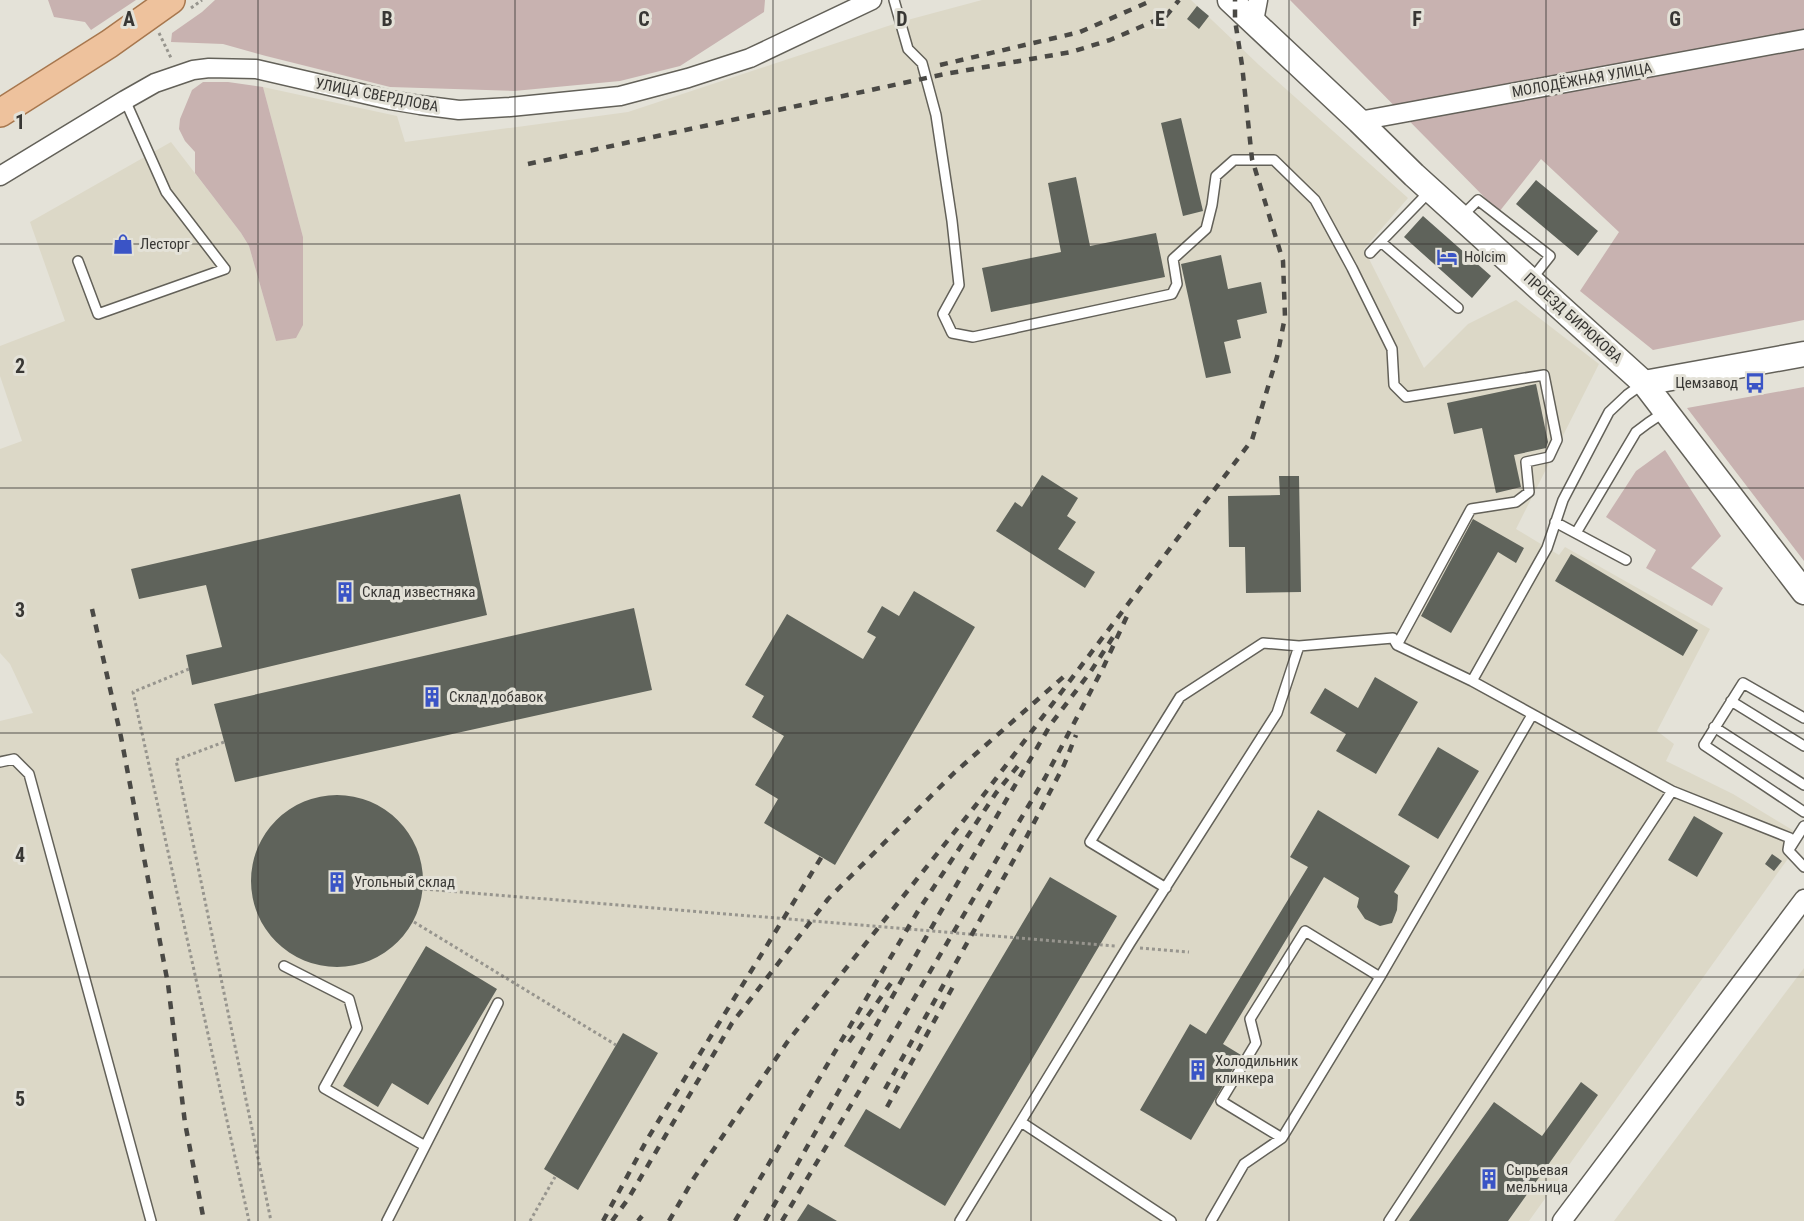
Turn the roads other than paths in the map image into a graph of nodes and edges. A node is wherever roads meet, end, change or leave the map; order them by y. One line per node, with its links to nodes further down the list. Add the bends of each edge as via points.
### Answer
1 (171, 0): 8 (main road)
2 (872, 0): 7 (street, УЛИЦА СВЕРДЛОВА, via 750,58 620,96 459,110 390,100 256,69 209,68 156,83)
3 (894, 0): 23 (lane, via 908,49 922,63 936,115 959,285 942,314 952,333 973,337 1172,294 1177,284 1173,259 1206,229 1216,176 1234,160 1274,160 1315,200 1392,349 1394,385 1406,397 1544,375 1557,440 1549,458 1526,462 1529,492 1516,502 1471,509)
4 (1230, 0): 5 (street, ПРОЕЗД БИРЮКОВА)
5 (1256, 11): 9 (street, ПРОЕЗД БИРЮКОВА)
6 (1804, 39): 9 (street, МОЛОДЁЖНАЯ УЛИЦА)
7 (125, 100): 10 (street, УЛИЦА СВЕРДЛОВА); 14 (lane, via 166,192 225,269 98,314)
8 (0, 113)
9 (1359, 121): 11 (street, ПРОЕЗД БИРЮКОВА)
10 (0, 176)
11 (1431, 190): 12 (lane); 17 (street, ПРОЕЗД БИРЮКОВА)
12 (1381, 242): 13 (lane); 15 (lane)
13 (1370, 253)
14 (78, 261)
15 (1458, 308)
16 (1804, 354): 17 (street)
17 (1644, 383): 18 (street, ПРОЕЗД БИРЮКОВА); 19 (lane, via 1609,412)
18 (1666, 411): 20 (lane, via 1636,432); 22 (street, ПРОЕЗД БИРЮКОВА)
19 (1555, 522): 20 (lane); 25 (lane, via 1547,548)
20 (1576, 533): 21 (lane)
21 (1626, 560)
22 (1804, 592)
23 (1397, 645): 24 (lane, via 1393,638); 25 (lane)
24 (1299, 646): 38 (lane, via 1277,713); 38 (lane, via 1263,643 1180,696 1090,842)
25 (1472, 681): 27 (lane)
26 (1731, 701): 28 (lane, via 1743,682); 29 (lane); 30 (lane)
27 (1532, 715): 33 (lane); 41 (lane)
28 (1804, 718)
29 (1714, 727): 32 (lane); 34 (lane, via 1704,745)
30 (1804, 746)
31 (0, 762): 46 (lane, via 14,759 29,774)
32 (1804, 785)
33 (1672, 791): 36 (lane, via 1790,838); 51 (lane)
34 (1804, 812)
35 (1804, 826): 36 (lane)
36 (1788, 850): 37 (lane)
37 (1804, 867)
38 (1166, 888): 43 (lane)
39 (1804, 899): 52 (street)
40 (284, 966): 45 (lane, via 349,999 357,1028 324,1088)
41 (1380, 977): 44 (lane); 44 (lane, via 1305,931 1250,1019 1256,1043 1221,1101)
42 (498, 1003): 45 (lane)
43 (1021, 1122): 48 (lane); 49 (lane)
44 (1282, 1138): 50 (lane, via 1244,1164)
45 (425, 1146): 47 (lane)
46 (151, 1221)
47 (387, 1221)
48 (960, 1221)
49 (1171, 1221)
50 (1211, 1221)
51 (1389, 1221)
52 (1562, 1221)

